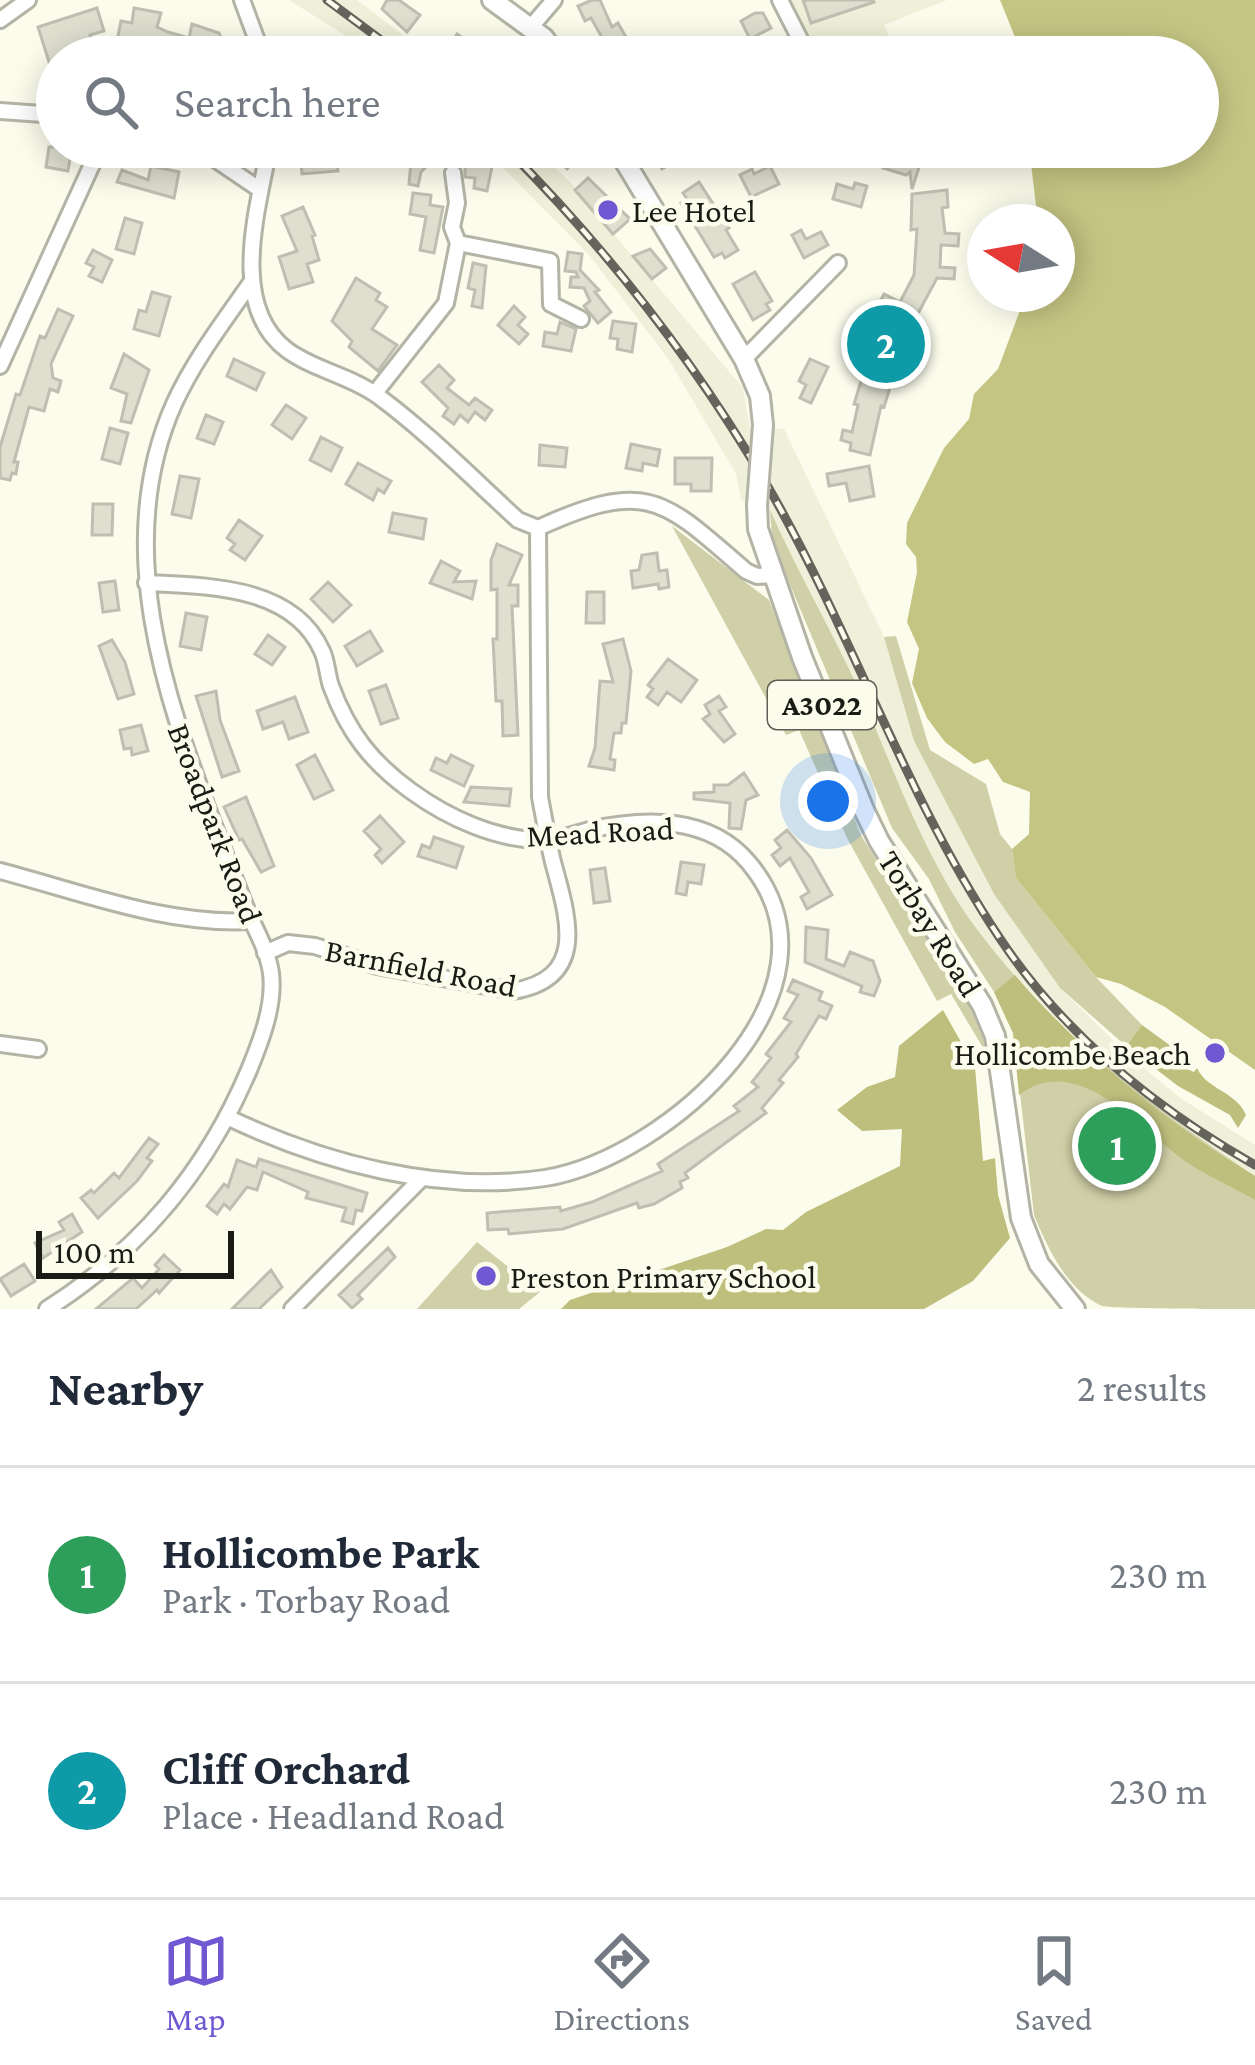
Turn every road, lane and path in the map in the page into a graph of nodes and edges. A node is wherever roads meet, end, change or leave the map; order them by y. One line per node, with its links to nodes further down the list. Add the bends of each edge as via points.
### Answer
1 (28, 0): 6 (street)
2 (242, 0): 8 (street)
3 (492, 0): 7 (main road)
4 (554, 0): 7 (street)
5 (780, 0): 10 (street)
6 (0, 20)
7 (531, 28): 9 (main road)
8 (255, 36)
9 (539, 36)
10 (798, 36)
11 (0, 111): 12 (street)
12 (36, 114)
13 (90, 168): 24 (street)
14 (228, 168): 18 (street)
15 (264, 168): 18 (street)
16 (629, 168): 23 (main road, Torbay Road / A3022)
17 (453, 173): 19 (street)
18 (259, 189): 21 (street)
19 (458, 243): 22 (street, via 550,261 551,304); 25 (street, via 446,302)
20 (838, 263): 23 (street)
21 (252, 281): 25 (street, via 282,346); 28 (street, Broadpark Road, via 200,355 155,453)
22 (581, 320)
23 (744, 359): 27 (main road, Torbay Road / A3022, bridge, via 760,396 758,529)
24 (0, 366)
25 (375, 393): 26 (street, via 518,520)
26 (538, 528): 27 (street, via 606,504 650,502 685,517 746,571); 29 (street, Barnfield Road, via 540,797)
27 (775, 575): 39 (main road, Torbay Road / A3022, via 879,842 995,1036 1021,1218 1039,1264)
28 (146, 583): 29 (street, Mead Road, via 235,590 286,609 322,650 349,731 367,754 446,814); 31 (street, Broadpark Road, via 178,732)
29 (548, 841): 32 (street, Barnfield Road, via 570,920 558,966 535,987 513,991 377,966 316,946); 36 (street, Mead Road, via 652,823 714,836 751,864 779,918 776,980 724,1071 646,1140 548,1178)
30 (0, 871): 31 (street, via 144,909)
31 (252, 921): 32 (street, Broadpark Road)
32 (266, 952): 35 (street, Broadpark Road, via 270,996 261,1041)
33 (0, 1044): 34 (street)
34 (38, 1049)
35 (229, 1118): 36 (street, Mead Road, via 320,1153); 37 (street, Broadpark Road, via 156,1222 100,1274)
36 (422, 1178): 38 (street)
37 (46, 1309)
38 (292, 1309)
39 (1075, 1309)

